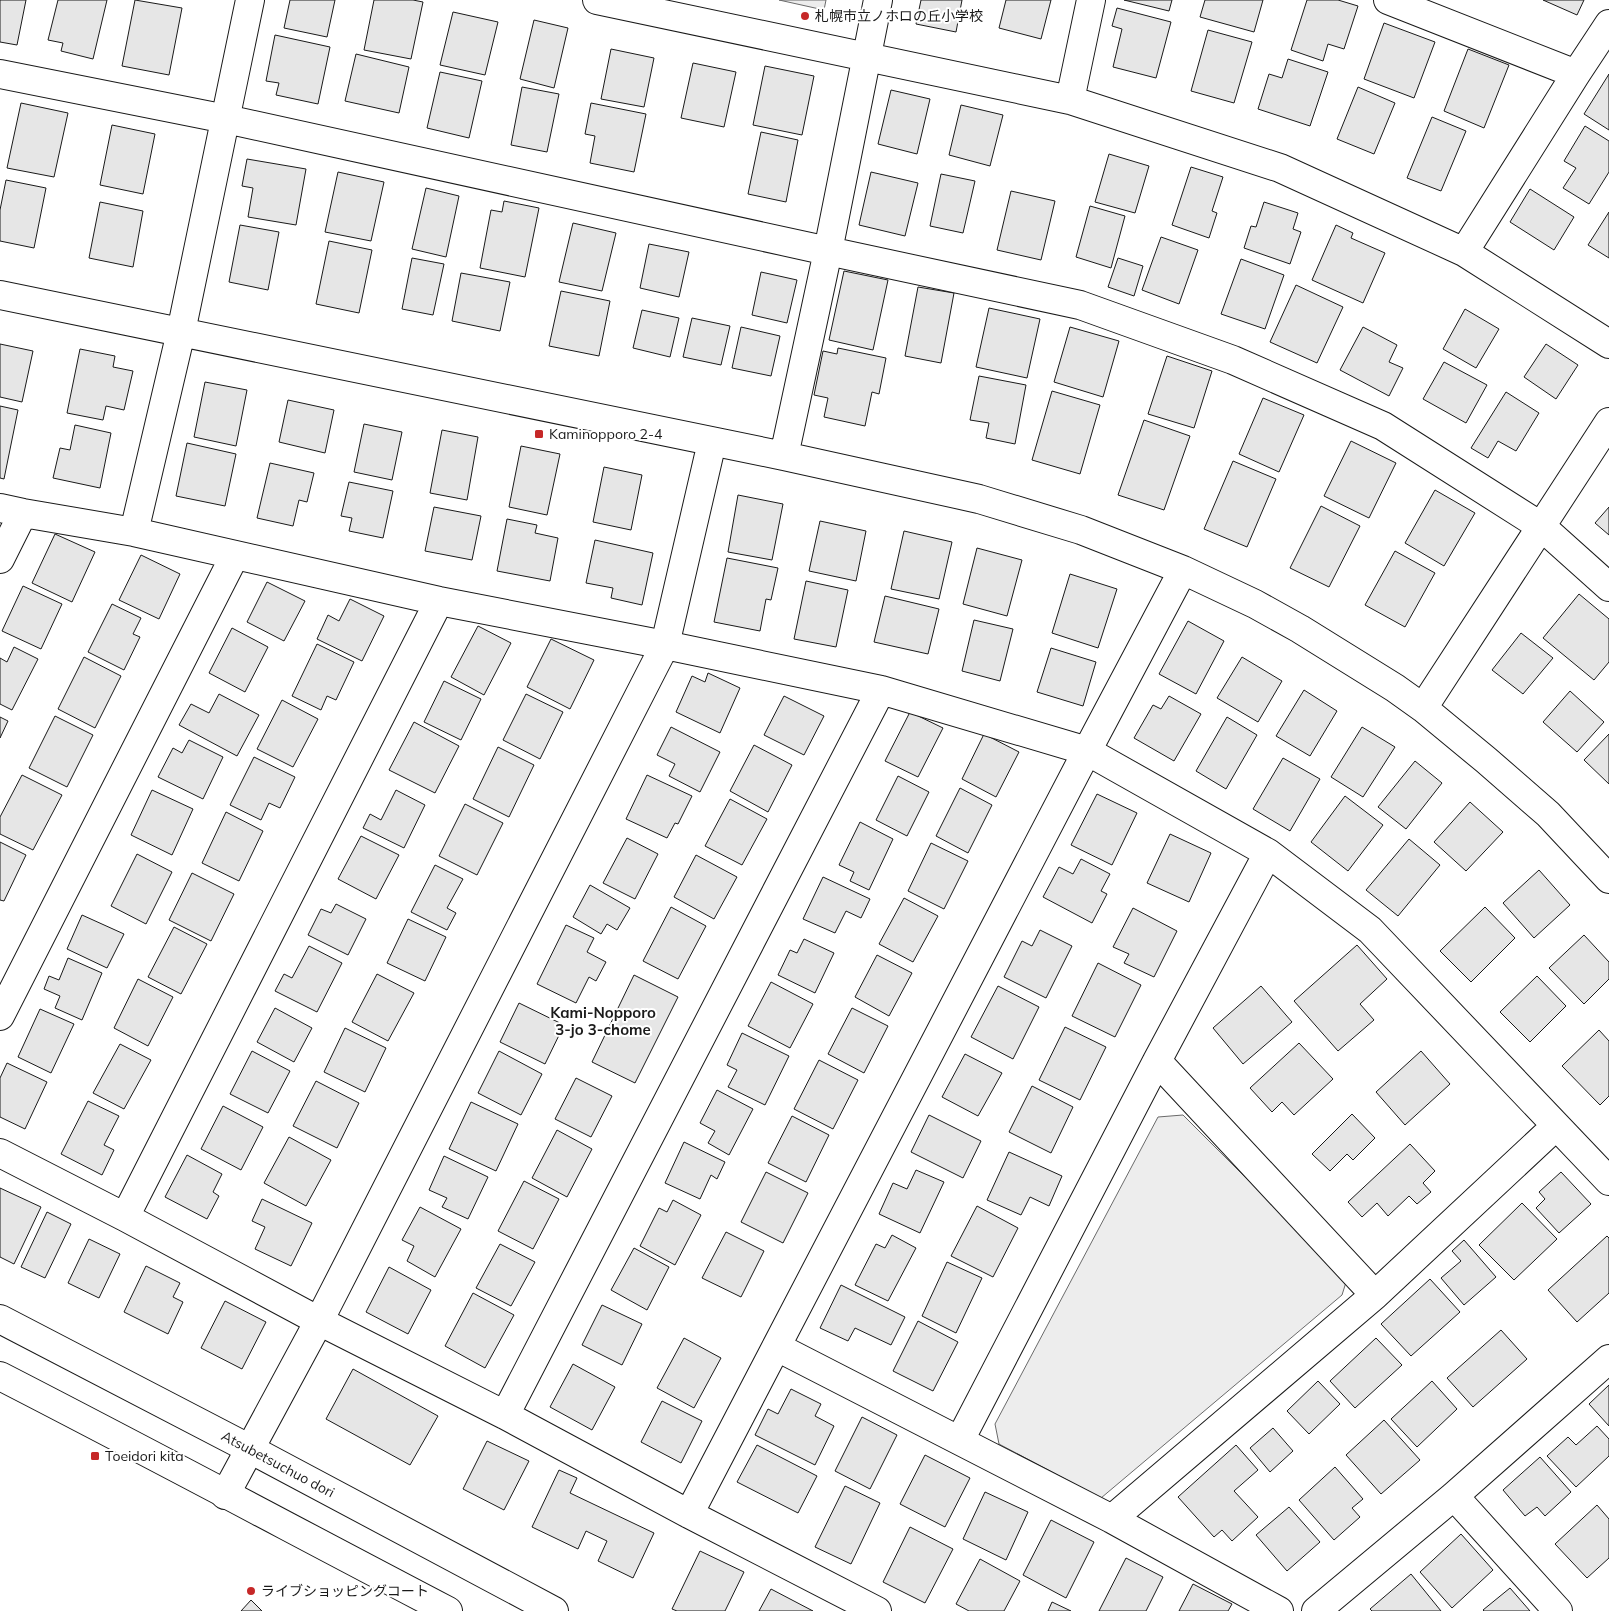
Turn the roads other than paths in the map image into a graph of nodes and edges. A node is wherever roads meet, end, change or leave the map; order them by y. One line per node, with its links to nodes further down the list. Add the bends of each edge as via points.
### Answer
1 (250, 0): 11 (street)
2 (598, 0): 7 (street)
3 (878, 0): 7 (street)
4 (1091, 0): 10 (street)
5 (1388, 0): 9 (street)
6 (1609, 24): 9 (street)
7 (866, 58): 10 (street); 12 (street)
8 (0, 74): 11 (street)
9 (1576, 74): 13 (street)
10 (1070, 100): 13 (street, via 1280,168)
11 (226, 118): 12 (street); 15 (street)
12 (828, 251): 19 (street); 21 (street, via 1080,305 1233,360 1383,426)
13 (1464, 252): 16 (street)
14 (0, 295): 15 (street)
15 (181, 332): 18 (street); 22 (street)
16 (1609, 344)
17 (1609, 422): 21 (street)
18 (712, 442): 19 (street); 28 (street)
19 (784, 456): 25 (street, via 979,499 1081,530)
20 (12, 511): 22 (street); 24 (street)
21 (1542, 527): 26 (street); 30 (street)
22 (134, 532): 23 (street)
23 (235, 555): 27 (street); 34 (street)
24 (0, 559)
25 (1183, 570): 30 (street, via 1300,629); 31 (street)
26 (1609, 587)
27 (439, 601): 28 (street); 39 (street)
28 (665, 645): 29 (street); 42 (street)
29 (881, 690): 31 (street); 46 (street)
30 (1423, 708): 33 (street, via 1548,814)
31 (1087, 751): 32 (street); 43 (street)
32 (1268, 853): 35 (street); 36 (street, via 1370,930)
33 (1609, 879)
34 (0, 1016)
35 (1157, 1061): 40 (street); 47 (street)
36 (1556, 1126): 38 (street); 40 (street)
37 (0, 1153): 39 (street)
38 (1609, 1181)
39 (125, 1217): 42 (street)
40 (1375, 1295): 52 (street)
41 (0, 1319): 48 (street, Atsubetsuchuo dori)
42 (319, 1321): 46 (street); 48 (street)
43 (777, 1347): 47 (street); 51 (street)
44 (1609, 1359): 50 (street)
45 (0, 1376): 49 (street)
46 (504, 1416): 51 (street)
47 (960, 1440): 52 (street)
48 (250, 1449): 49 (street); 54 (street, Atsubetsuchuo dori)
49 (225, 1495): 53 (street)
50 (1454, 1496): 57 (street); 58 (street)
51 (689, 1514): 55 (street)
52 (1112, 1519): 56 (street)
53 (448, 1611)
54 (554, 1611)
55 (877, 1611)
56 (1279, 1611)
57 (1316, 1611)
58 (1558, 1611)

